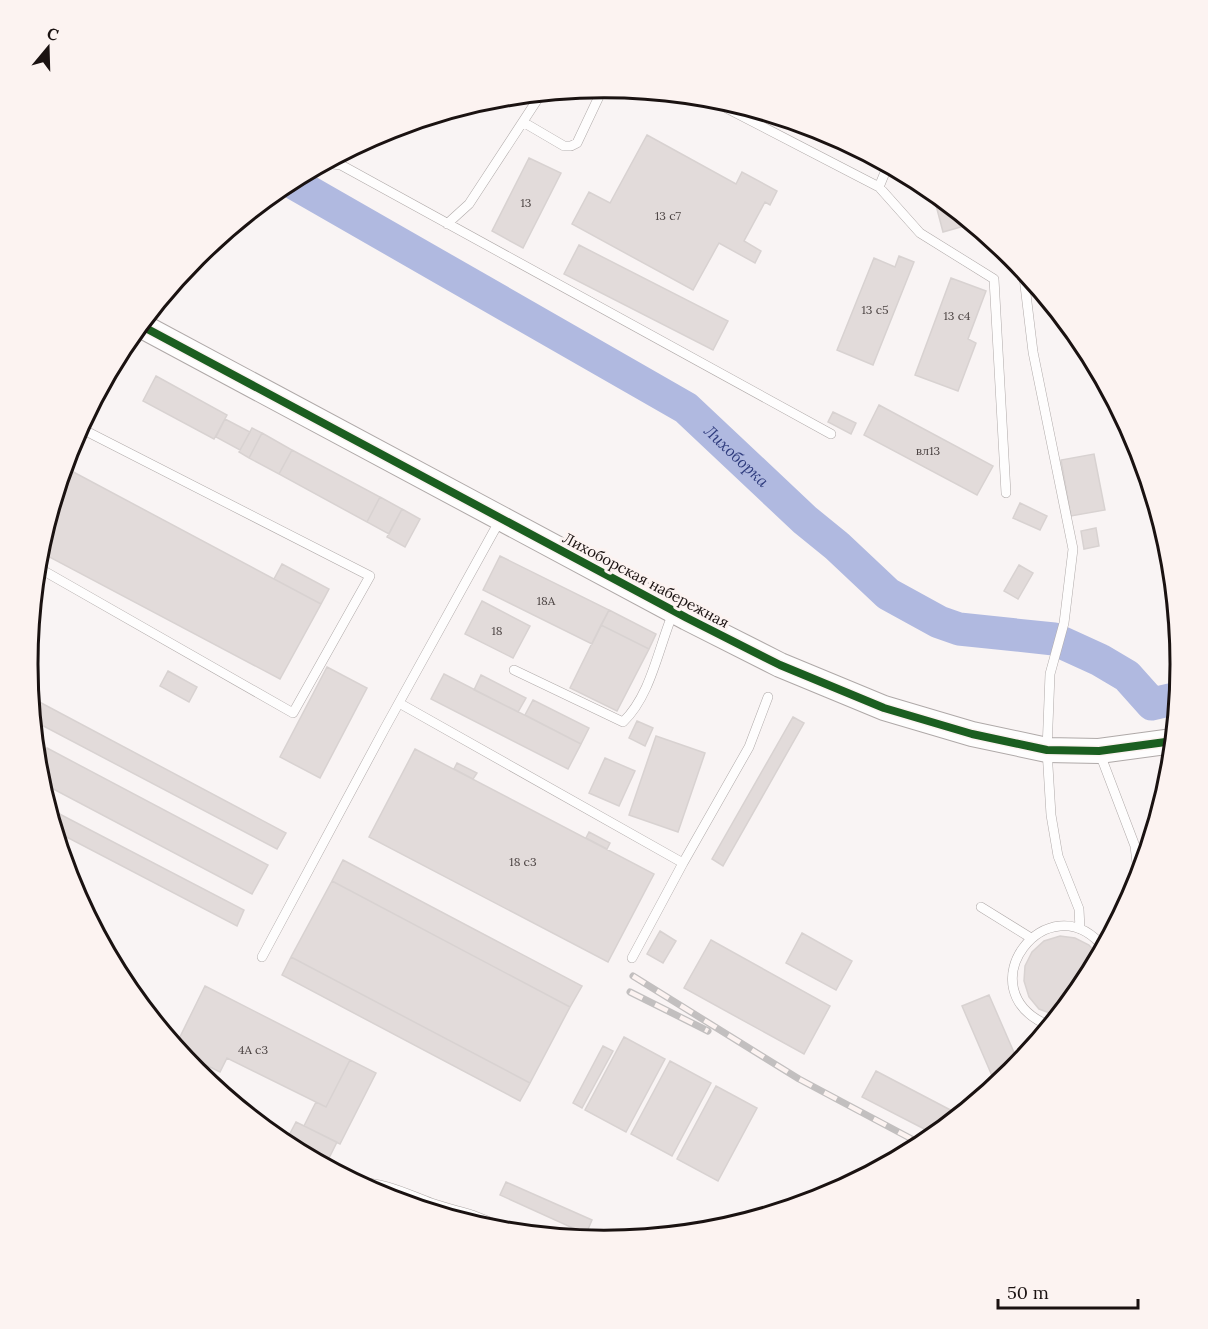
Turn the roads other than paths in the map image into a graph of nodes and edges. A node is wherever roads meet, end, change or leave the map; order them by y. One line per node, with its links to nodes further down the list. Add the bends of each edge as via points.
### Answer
1 (598, 98): 4 (lane, via 577,143 571,146 564,146)
2 (536, 102): 4 (lane)
3 (738, 114): 7 (lane)
4 (523, 122): 8 (lane, via 470,204)
5 (338, 165): 8 (lane)
6 (885, 173): 7 (lane)
7 (879, 187): 13 (lane, via 920,233 994,279)
8 (447, 224): 12 (lane)
9 (1025, 285): 21 (lane, via 1033,352 1073,549 1064,623 1050,674)
10 (148, 329): 14 (street, Лихоборская набережная)
11 (88, 432): 15 (lane, via 370,576 293,713)
12 (831, 434)
13 (1006, 493)
14 (501, 518): 16 (street, Лихоборская набережная); 19 (lane)
15 (45, 572)
16 (674, 611): 17 (lane, via 643,695 623,722); 21 (street, Лихоборская набережная, via 780,665 884,708 972,734)
17 (514, 670)
18 (768, 697): 24 (lane, via 749,747)
19 (399, 703): 24 (lane); 29 (lane)
20 (1165, 742): 22 (street, Лихоборская набережная)
21 (1047, 750): 22 (street, Лихоборская набережная); 26 (lane, via 1058,856 1079,909)
22 (1099, 751): 23 (lane)
23 (1136, 857)
24 (683, 863): 30 (lane)
25 (981, 907): 27 (lane)
26 (1080, 929): 27 (lane, via 1046,929); 28 (lane)
27 (1031, 938): 31 (lane, via 1019,952 1013,970 1014,989 1022,1006)
28 (1099, 941)
29 (262, 957)
30 (632, 958)
31 (1042, 1023)
32 (380, 1185): 33 (lane)
33 (444, 1208)

